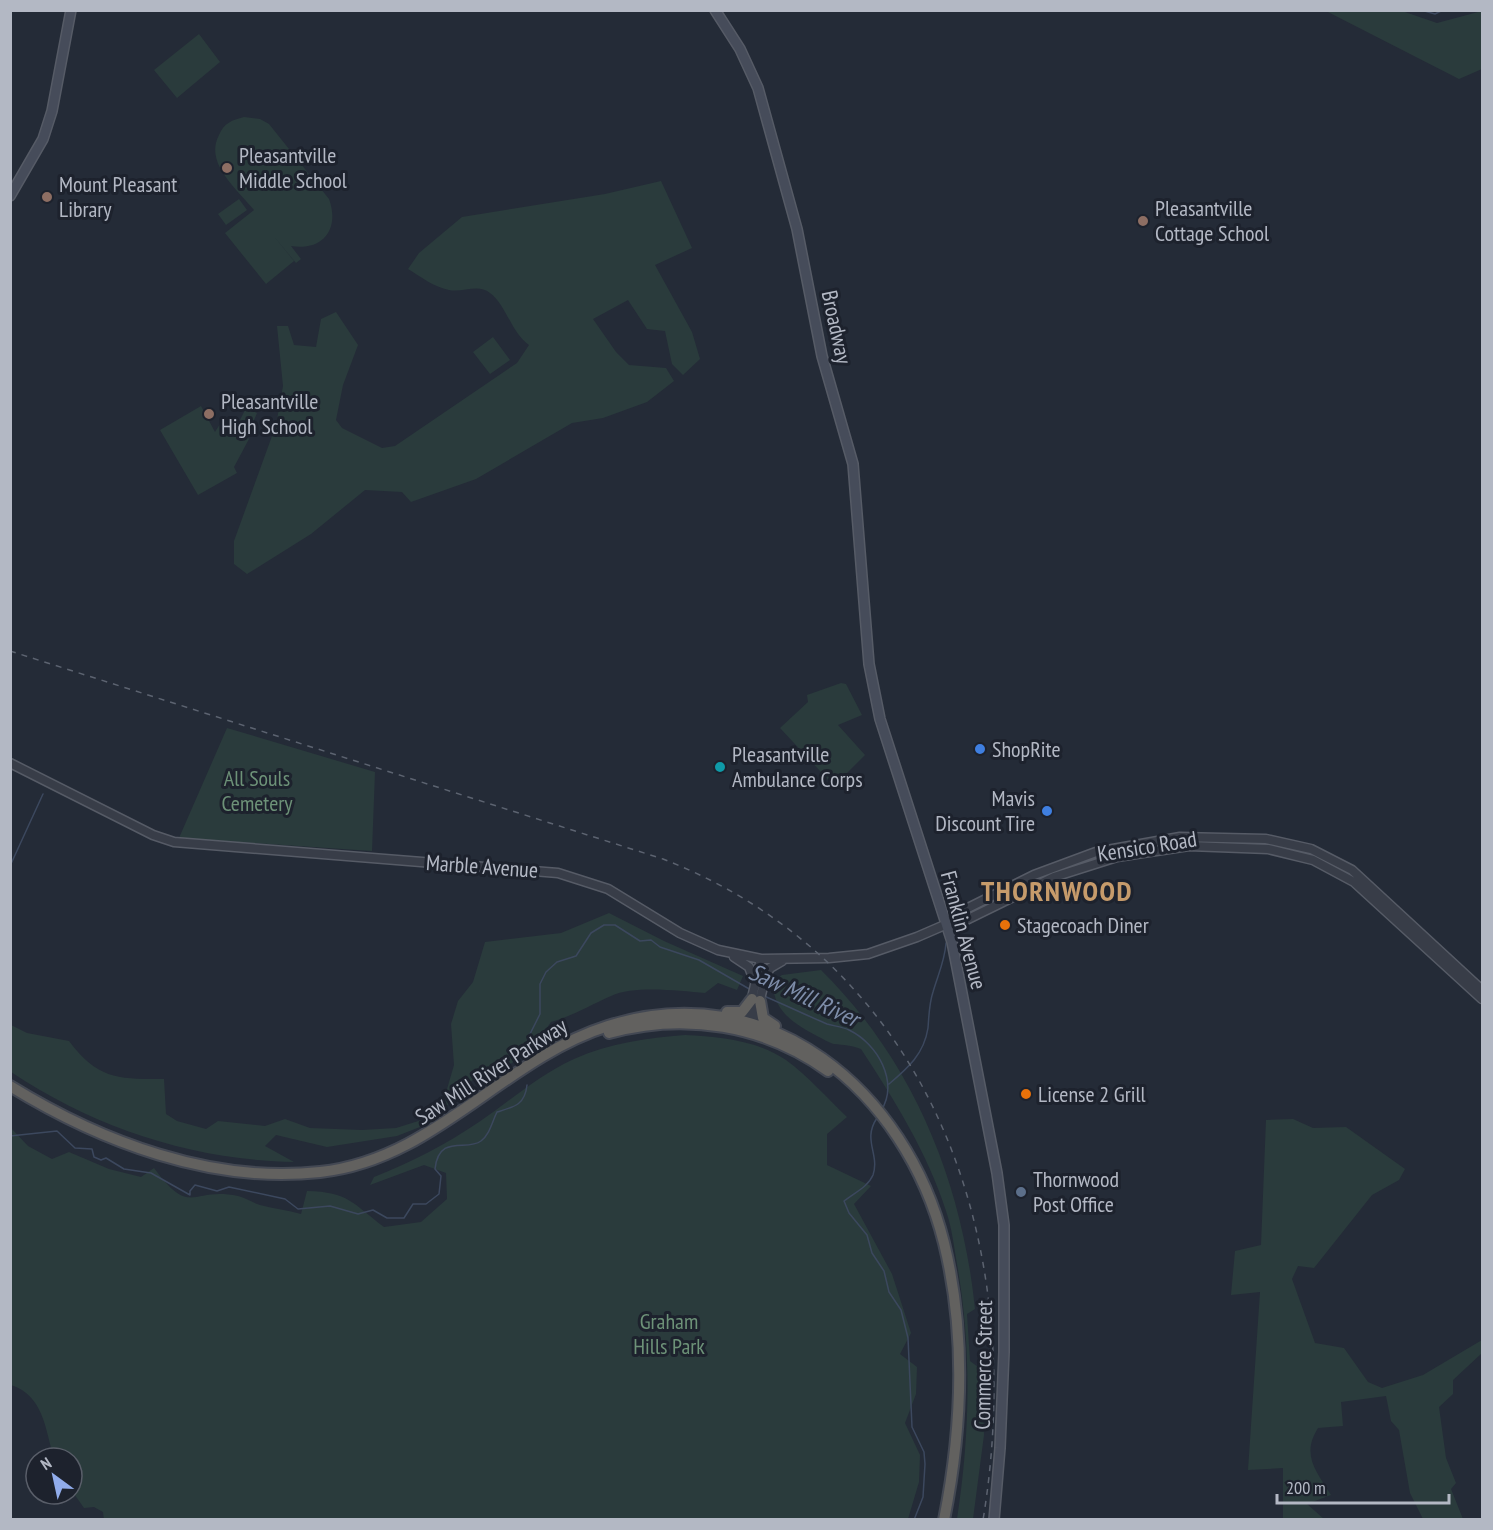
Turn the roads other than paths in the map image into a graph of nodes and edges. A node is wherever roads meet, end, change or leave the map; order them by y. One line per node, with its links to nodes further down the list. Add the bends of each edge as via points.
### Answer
1 (71, 10): 3 (main road, via 43,139)
2 (715, 10): 4 (main road, Broadway, via 751,70 766,113 799,238 822,356 853,464)
3 (10, 196)
4 (869, 664): 6 (main road, Franklin Avenue, via 892,760)
5 (10, 764): 7 (street, Marble Avenue, via 174,842 568,875 608,889 689,938)
6 (947, 924): 9 (street, Marble Avenue, via 868,954); 11 (street, Kensico Road, via 954,915 1034,875 1103,850 1180,837 1266,839 1311,849 1352,870); 12 (street, Kensico Road, via 958,924 1060,874 1117,857 1182,846 1268,849 1313,860 1354,882); 21 (main road, Franklin Avenue)
7 (726, 952): 8 (street, Marble Avenue); 10 (street, via 749,967)
8 (761, 959): 9 (street, Marble Avenue); 10 (street)
9 (785, 960): 10 (street, via 768,970)
10 (759, 985): 13 (street)
11 (1482, 990)
12 (1482, 999)
13 (756, 1000): 14 (highway, via 737,1013 693,1007 675,1008); 15 (street); 16 (highway, via 766,1022 807,1041)
14 (664, 1014): 15 (highway, Saw Mill River Parkway, via 709,1014); 17 (highway, Saw Mill River Parkway, via 614,1024 575,1038 546,1053 417,1141 360,1165 319,1173 256,1172 174,1158 95,1131)
15 (749, 1027): 16 (highway, Saw Mill River Parkway); 18 (highway, Saw Mill River Parkway, via 667,1023 596,1037 549,1059 447,1131 410,1152 371,1168 311,1180 243,1177 171,1164 93,1137); 19 (highway, Saw Mill River Parkway, via 821,1066)
16 (812, 1050): 19 (highway, Saw Mill River Parkway, via 846,1076)
17 (10, 1086)
18 (10, 1093)
19 (873, 1110): 20 (highway, Saw Mill River Parkway)
20 (884, 1124): 22 (highway, Saw Mill River Parkway, via 922,1196 946,1287 952,1402); 23 (highway, Saw Mill River Parkway, via 906,1150 925,1187 951,1277 958,1403)
21 (1003, 1211): 24 (main road, Commerce Street, via 1003,1385)
22 (938, 1520)
23 (944, 1520)
24 (994, 1520)

